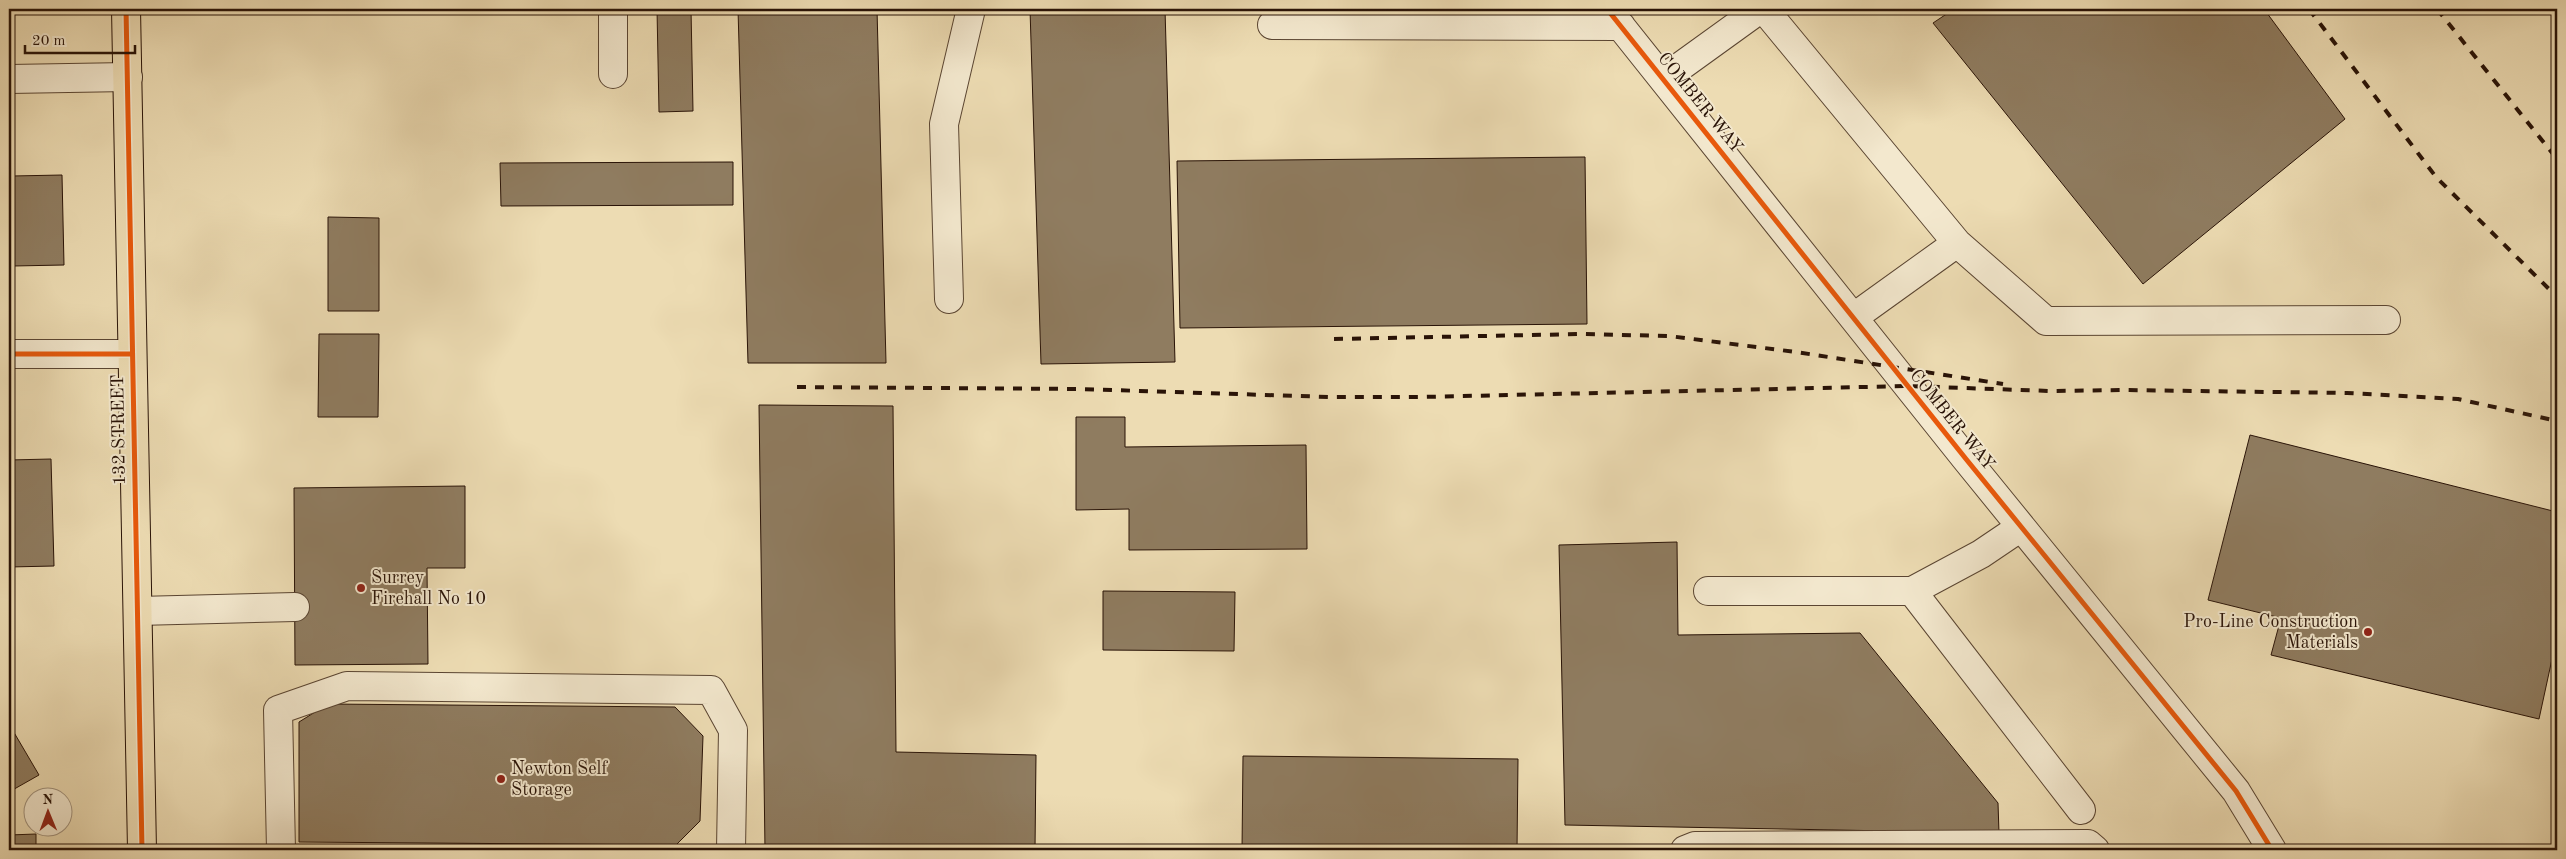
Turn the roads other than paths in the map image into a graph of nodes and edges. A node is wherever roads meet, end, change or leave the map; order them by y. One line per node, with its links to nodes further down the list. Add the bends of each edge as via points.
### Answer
1 (126, 9): 9 (main road, 132 STREET)
2 (613, 9): 8 (street)
3 (971, 9): 13 (street, via 944,124)
4 (1760, 9): 11 (street)
5 (1764, 9): 12 (street)
6 (1614, 17): 7 (street); 11 (street, COMBER WAY)
7 (1272, 25)
8 (613, 74)
9 (128, 76): 10 (street); 17 (main road, 132 STREET)
10 (9, 79)
11 (1663, 79): 14 (street, COMBER WAY)
12 (1957, 243): 14 (street); 15 (street, via 2046,321)
13 (948, 299)
14 (1854, 317): 18 (street, COMBER WAY)
15 (2386, 320)
16 (9, 354): 17 (street)
17 (131, 354): 22 (main road, 132 STREET)
18 (2021, 528): 20 (street); 29 (street, COMBER WAY, via 2236,791)
19 (1708, 591): 20 (street)
20 (1912, 591): 23 (street)
21 (295, 607): 22 (street)
22 (138, 611): 24 (main road, 132 STREET)
23 (2081, 810)
24 (142, 850)
25 (281, 850): 26 (street, via 278,710 348,686 711,690 733,730)
26 (731, 850)
27 (1685, 850): 28 (street, via 1695,846 2088,844)
28 (2095, 850)
29 (2272, 850)

